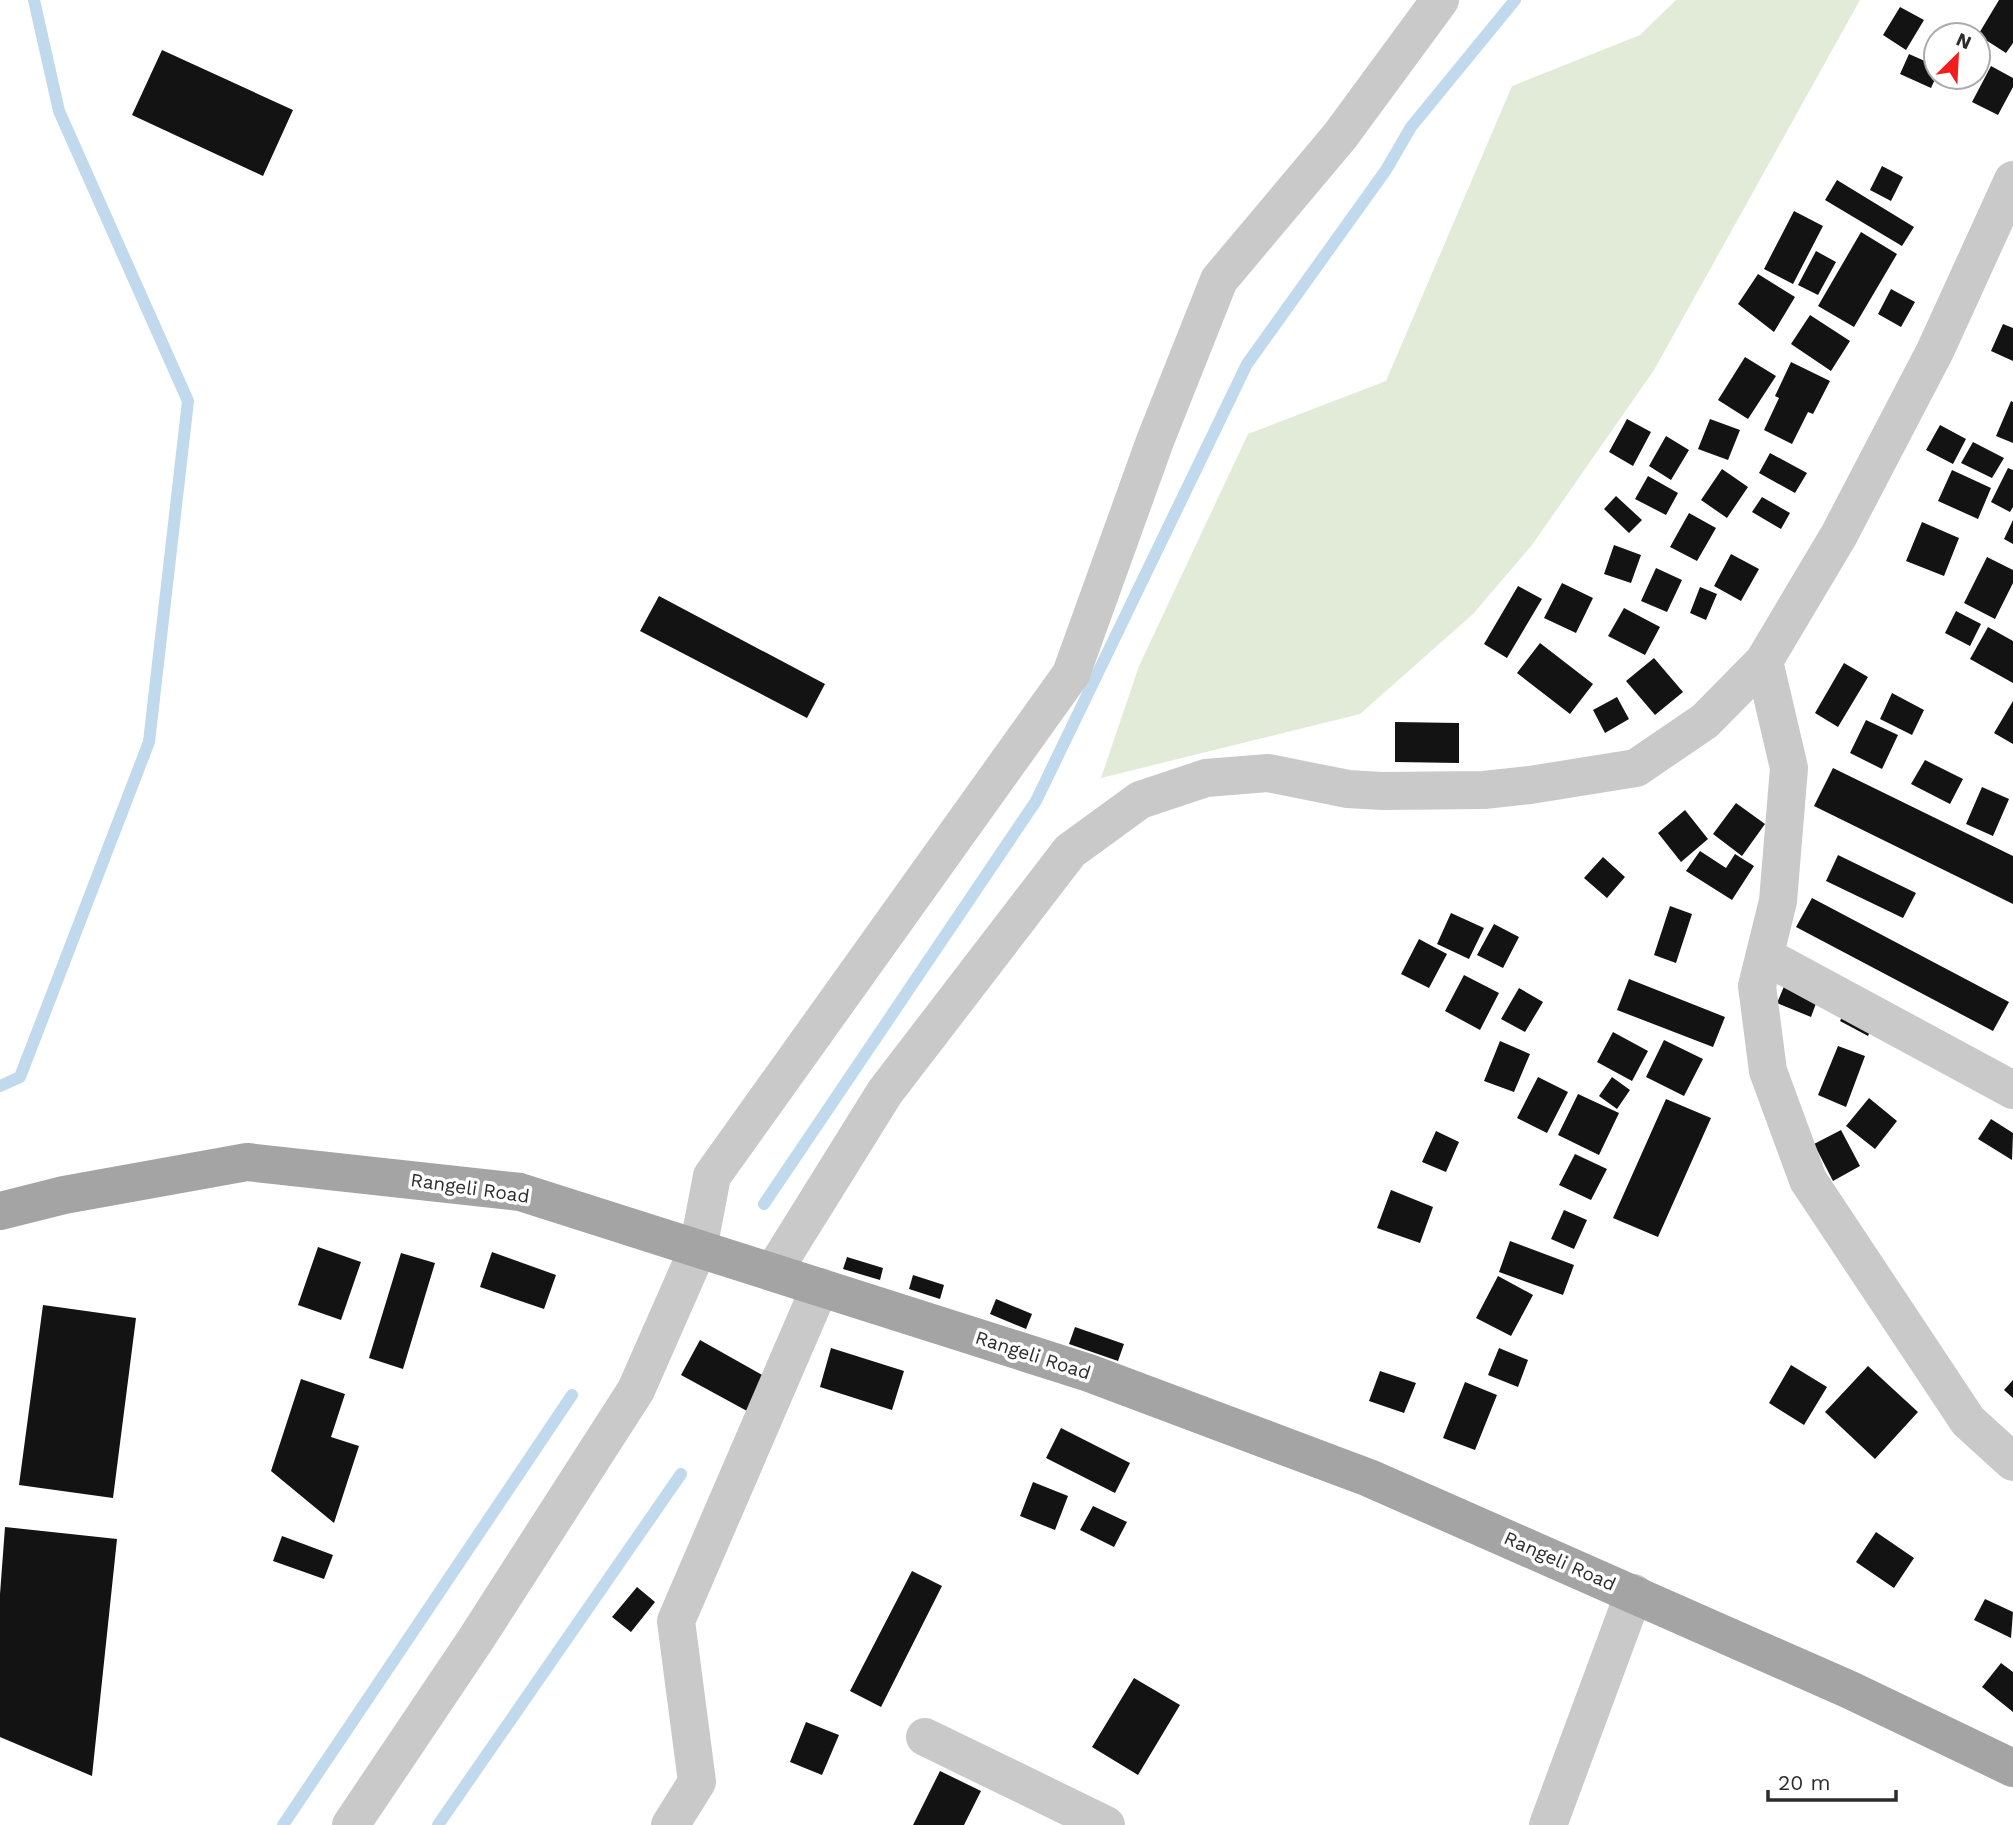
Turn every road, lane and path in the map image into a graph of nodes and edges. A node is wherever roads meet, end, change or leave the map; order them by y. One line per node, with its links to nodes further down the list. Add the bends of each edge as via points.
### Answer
1 (1440, 0): 7 (street, via 1340,136 1219,281 1155,441 1071,674 712,1176)
2 (2013, 180): 3 (street, via 1936,351 1839,535)
3 (1764, 662): 4 (street, via 1788,768 1778,901); 8 (street, via 1705,721 1636,768 1530,785 1429,792 1348,789 1268,773 1206,778 1140,800 1070,851 885,1092)
4 (1765, 956): 5 (street); 10 (street, via 1757,986 1768,1071 1808,1180 1968,1421)
5 (2013, 1090)
6 (0, 1211): 7 (main road, Rangeli Road, via 247,1162 520,1192)
7 (698, 1248): 8 (main road, Rangeli Road); 14 (street, via 636,1390)
8 (773, 1272): 9 (main road, Rangeli Road)
9 (820, 1287): 11 (main road, Rangeli Road, via 1090,1373 1369,1478); 15 (street, via 676,1621 697,1782)
10 (2013, 1462)
11 (1634, 1593): 13 (main road, Rangeli Road); 17 (street)
12 (925, 1737): 16 (street)
13 (2013, 1768)
14 (351, 1825)
15 (670, 1825)
16 (1106, 1825)
17 (1548, 1825)

